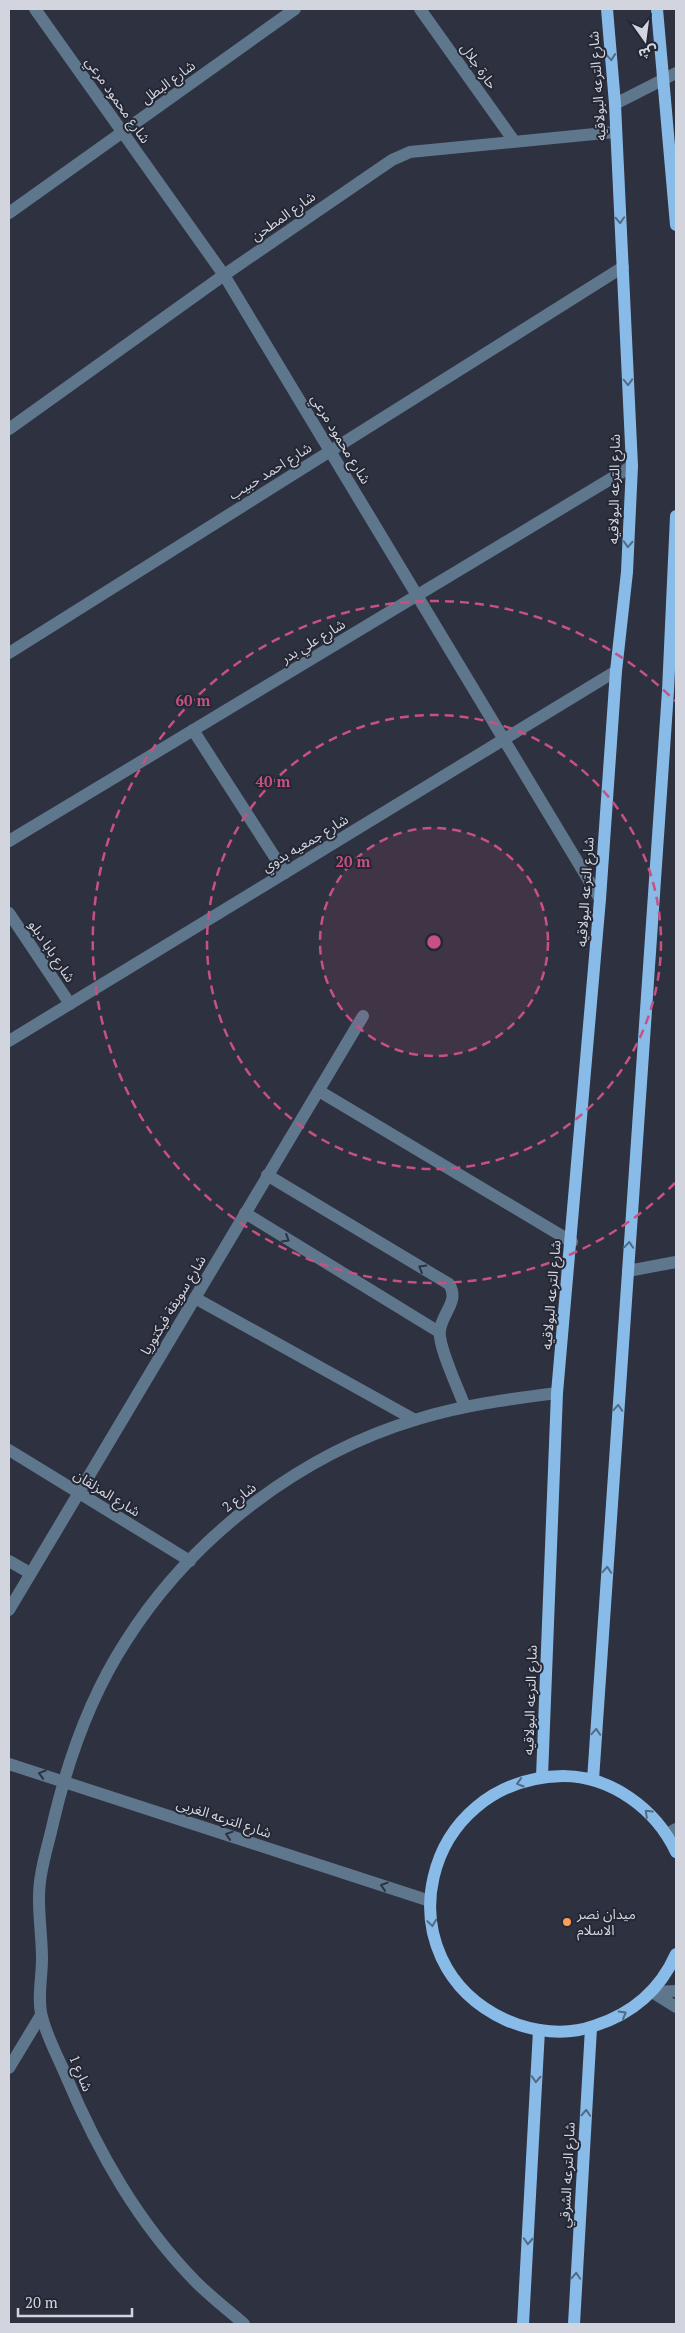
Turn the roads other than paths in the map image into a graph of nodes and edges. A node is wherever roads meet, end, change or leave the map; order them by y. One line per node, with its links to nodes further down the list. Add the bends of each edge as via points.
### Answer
1 (35, 9): 9 (street, شارع محمود مرعي)
2 (295, 9): 9 (street, شارع البطل)
3 (420, 9): 10 (street, حارة جلال)
4 (607, 9): 7 (main road, شارع الترعه البولاقيه, one-way to 7)
5 (657, 9): 6 (main road)
6 (670, 75): 7 (street); 12 (main road)
7 (615, 104): 8 (main road, شارع الترعه البولاقيه)
8 (615, 132): 10 (street, شارع المطحن); 13 (main road, شارع الترعه البولاقيه, one-way to 13)
9 (123, 133): 11 (street, شارع البطل); 14 (street, شارع محمود مرعي)
10 (514, 140): 14 (street, شارع المطحن, via 410,152 392,160)
11 (9, 213)
12 (676, 225)
13 (623, 267): 16 (street, شارع احمد حبيب); 17 (main road, شارع الترعه البولاقيه, one-way to 17)
14 (224, 275): 15 (street, شارع المطحن); 16 (street, شارع محمود مرعي)
15 (9, 429)
16 (330, 451): 19 (street, شارع محمود مرعي); 20 (street, شارع احمد حبيب)
17 (632, 466): 19 (street, شارع علي بدر); 21 (main road, شارع الترعه البولاقيه, one-way to 21, via 627,572)
18 (676, 516): 22 (main road)
19 (418, 596): 23 (street, شارع علي بدر); 24 (street, شارع محمود مرعي)
20 (9, 653)
21 (616, 671): 24 (street, شارع جمعيه بدوي); 27 (main road, شارع الترعه البولاقيه)
22 (672, 689): 37 (main road, one-way to 22)
23 (193, 730): 25 (street, شارع علي بدر); 26 (street)
24 (504, 739): 26 (street, شارع جمعيه بدوي); 27 (street, شارع محمود مرعي)
25 (9, 841)
26 (285, 873): 29 (street, شارع جمعيه بدوي)
27 (600, 899): 35 (main road, شارع الترعه البولاقيه)
28 (9, 913): 29 (street, شارع بابا دبلو)
29 (70, 1004): 31 (street, شارع جمعيه بدوي)
30 (363, 1016): 32 (street, شارع سويقة فيكتوريا)
31 (9, 1041)
32 (318, 1090): 33 (street, شارع سويقة فيكتوريا); 35 (street)
33 (267, 1175): 34 (street, شارع سويقة فيكتوريا); 39 (street, one-way to 33, via 453,1300 449,1284)
34 (245, 1213): 38 (street, شارع سويقة فيكتوريا); 39 (street, one-way to 39)
35 (572, 1242): 40 (main road, شارع الترعه البولاقيه)
36 (676, 1262): 37 (street)
37 (628, 1270): 51 (main road, one-way to 37)
38 (195, 1298): 42 (street); 44 (street, شارع سويقة فيكتوريا)
39 (439, 1332): 41 (street)
40 (557, 1393): 41 (street, شارع 2); 50 (main road, شارع الترعه البولاقيه)
41 (465, 1406): 42 (street, شارع 2)
42 (415, 1420): 46 (street, شارع 2, via 352,1444 293,1476 239,1515)
43 (9, 1450): 44 (street, شارع المزلقان)
44 (78, 1492): 46 (street, شارع المزلقان); 47 (street, شارع سويقة فيكتوريا)
45 (9, 1561): 47 (street)
46 (190, 1561): 52 (street, شارع 2, via 156,1599 126,1641 80,1732)
47 (30, 1573): 48 (street, شارع سويقة فيكتوريا)
48 (9, 1610)
49 (9, 1764): 52 (street, شارع الترعه الغربى, one-way to 49)
50 (542, 1777): 51 (main road, via 568,1776); 55 (main road, one-way to 55, via 517,1783 472,1809 442,1850)
51 (593, 1780): 53 (main road, one-way to 51, via 634,1801)
52 (63, 1781): 55 (street, شارع الترعه الغربى, one-way to 52); 60 (street, شارع 1, via 40,1878)
53 (671, 1831): 54 (main road)
54 (676, 1852)
55 (430, 1901): 62 (main road, one-way to 62, via 437,1946 460,1986 495,2015 516,2025)
56 (676, 1954): 58 (main road)
57 (676, 1990): 58 (street)
58 (652, 1992): 59 (street); 61 (main road, one-way to 58, via 623,2014)
59 (676, 2007)
60 (41, 2015): 63 (street); 64 (street, شارع 1, via 78,2103 114,2176 149,2228 190,2276)
61 (591, 2028): 62 (main road); 66 (main road, شارع الترعه الشرقي, one-way to 61)
62 (539, 2030): 65 (main road, one-way to 65)
63 (9, 2068)
64 (244, 2324)
65 (524, 2324)
66 (574, 2324)

